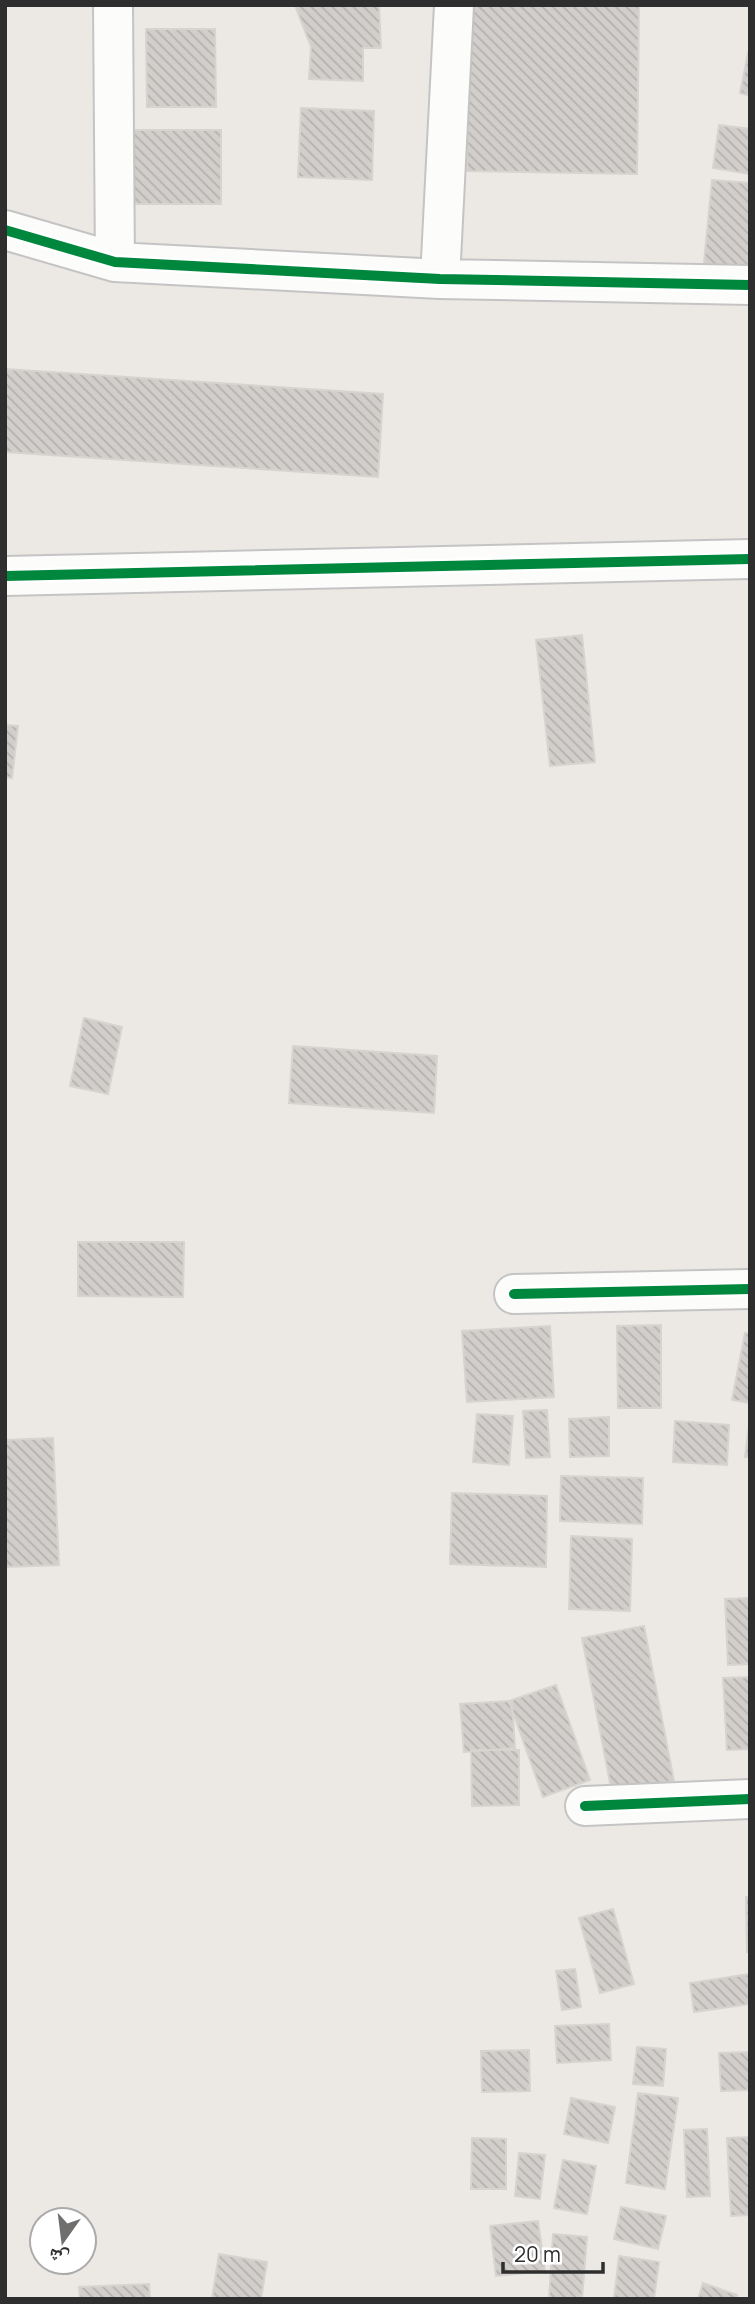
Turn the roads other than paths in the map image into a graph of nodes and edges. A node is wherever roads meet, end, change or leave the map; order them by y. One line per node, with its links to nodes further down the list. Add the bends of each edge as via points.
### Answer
1 (113, 5): 4 (street)
2 (454, 5): 5 (street)
3 (5, 230): 4 (street)
4 (115, 262): 5 (street)
5 (440, 279): 6 (street)
6 (750, 285)
7 (750, 559): 8 (street)
8 (5, 576)
9 (750, 1289): 10 (street)
10 (514, 1294)
11 (750, 1799): 12 (street)
12 (584, 1806)

